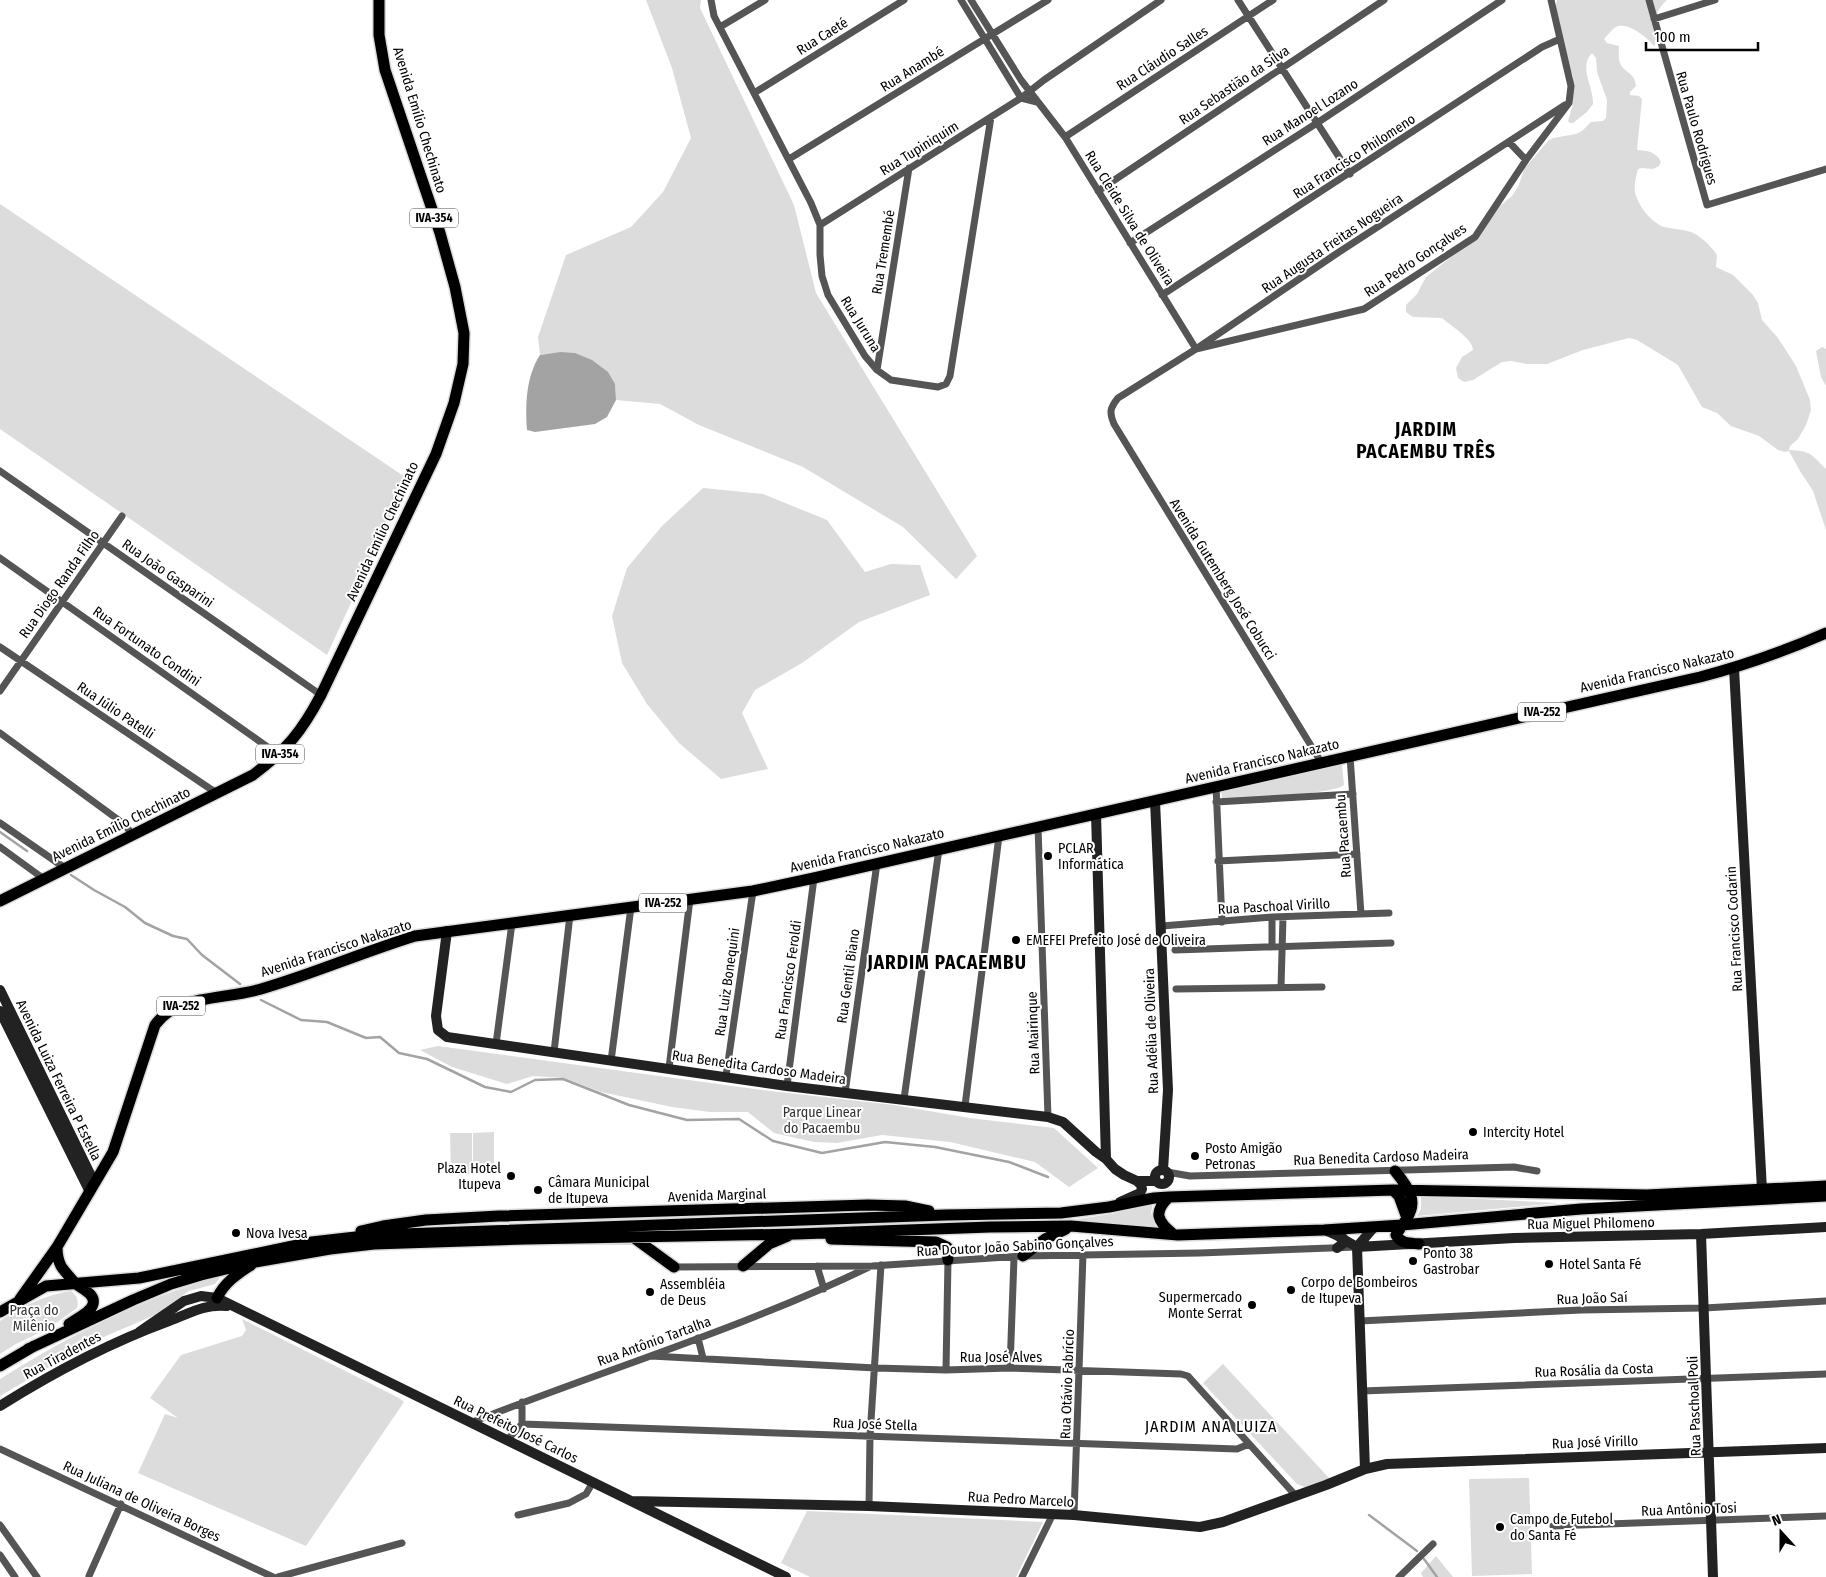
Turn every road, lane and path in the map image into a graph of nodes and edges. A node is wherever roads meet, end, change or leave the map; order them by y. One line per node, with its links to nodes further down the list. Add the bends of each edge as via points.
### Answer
1 (379, 0): 54 (main road, Avenida Emílio Chechinato / IVA-354, via 379,36 386,70 455,287 464,333 463,364 454,403 436,454)
2 (711, 0): 18 (street, Rua Juruna)
3 (765, 0): 18 (street)
4 (904, 0): 24 (street, Rua Caeté)
5 (961, 0): 20 (street)
6 (971, 0): 19 (street, Rua Cleide Silva de Oliveira)
7 (1048, 0): 19 (street, Rua Anambé)
8 (1161, 0): 23 (street, Rua Tupiniquim)
9 (1238, 0): 16 (street)
10 (1273, 0): 16 (street, Rua Cláudio Salles)
11 (1384, 0): 22 (street, Rua Sebastião da Silva)
12 (1502, 0): 29 (street, Rua Manoel Lozano)
13 (1551, 0): 21 (street)
14 (1649, 0): 17 (street, Rua Paulo Rodrigues)
15 (1715, 0): 17 (street)
16 (1248, 16): 22 (street); 30 (street, Rua Cláudio Salles)
17 (1654, 19): 35 (street, Rua Paulo Rodrigues, via 1706,205)
18 (720, 28): 24 (street, Rua Juruna)
19 (992, 34): 20 (street, Rua Anambé); 23 (street, Rua Cleide Silva de Oliveira)
20 (984, 39): 25 (street); 32 (street, Rua Anambé)
21 (1560, 39): 27 (street, via 1571,86); 36 (street, Rua Francisco Philomeno, via 1542,47)
22 (1282, 68): 29 (street); 37 (street, Rua Sebastião da Silva)
23 (1030, 90): 25 (street, Rua Tupiniquim); 26 (street, Rua Cleide Silva de Oliveira)
24 (754, 93): 32 (street, Rua Juruna)
25 (1021, 98): 26 (street); 28 (street, Rua Tupiniquim)
26 (1038, 102): 30 (street, Rua Cleide Silva de Oliveira)
27 (1569, 102): 31 (street, Rua Augusta Freitas Nogueira); 33 (street, Rua Pedro Gonçalves)
28 (991, 117): 34 (street, Rua Tupiniquim); 42 (street, Rua Juruna, via 950,376 946,384 938,388 890,380)
29 (1317, 123): 36 (street); 39 (street, Rua Manoel Lozano)
30 (1065, 137): 37 (street, Rua Cleide Silva de Oliveira)
31 (1509, 142): 33 (street); 41 (street, Rua Augusta Freitas Nogueira)
32 (789, 160): 38 (street, Rua Juruna)
33 (1526, 160): 41 (street, Rua Pedro Gonçalves, via 1475,237 1364,309)
34 (909, 168): 38 (street, Rua Tupiniquim); 42 (street, Rua Tremembé)
35 (1826, 169)
36 (1350, 174): 40 (street, Rua Francisco Philomeno)
37 (1098, 191): 39 (street, Rua Cleide Silva de Oliveira)
38 (820, 225): 42 (street, Rua Juruna, via 822,276 828,295)
39 (1130, 243): 40 (street, Rua Cleide Silva de Oliveira)
40 (1162, 295): 41 (street, Rua Cleide Silva de Oliveira)
41 (1196, 349): 43 (street, Rua Augusta Freitas Nogueira, via 1118,398)
42 (877, 370)
43 (1111, 407): 58 (street, Avenida Gutemberg José Cobucci, via 1114,424)
44 (0, 471): 46 (street, Rua João Gasparini)
45 (122, 516): 46 (street, Rua Diogo Randa Filho)
46 (102, 543): 48 (street, Rua Diogo Randa Filho); 54 (street, Rua João Gasparini)
47 (0, 558): 48 (street, Rua Fortunato Condini)
48 (62, 601): 51 (street, Rua Diogo Randa Filho); 56 (street, Rua Fortunato Condini)
49 (1826, 633): 52 (main road, Avenida Francisco Nakazato / IVA-252)
50 (0, 646): 51 (street, Rua Júlio Patelli)
51 (21, 661): 53 (street, Rua Diogo Randa Filho); 60 (street, Rua Júlio Patelli)
52 (1734, 668): 57 (main road, Avenida Francisco Nakazato / IVA-252); 118 (street, Rua Francisco Codarin)
53 (0, 691)
54 (321, 695): 56 (main road, Avenida Emílio Chechinato / IVA-354, via 309,718)
55 (0, 733): 67 (street, via 124,824)
56 (279, 755): 60 (main road, Avenida Emílio Chechinato / IVA-354, via 253,775)
57 (1350, 756): 58 (main road, Avenida Francisco Nakazato / IVA-252); 61 (street, Rua Pacaembu)
58 (1321, 762): 59 (main road, Avenida Francisco Nakazato / IVA-252)
59 (1216, 786): 62 (main road, Avenida Francisco Nakazato / IVA-252); 63 (street)
60 (219, 793): 67 (main road, Avenida Emílio Chechinato / IVA-354)
61 (1352, 794): 63 (street); 71 (street, Rua Pacaembu)
62 (1155, 800): 64 (main road, Avenida Francisco Nakazato / IVA-252); 88 (street, Rua Adélia de Oliveira)
63 (1216, 802): 72 (street)
64 (1096, 814): 66 (main road, Avenida Francisco Nakazato / IVA-252); 109 (street)
65 (0, 823): 74 (street)
66 (1038, 828): 68 (main road, Avenida Francisco Nakazato / IVA-252); 108 (street, Rua Mairinque)
67 (133, 835): 74 (main road, Avenida Emílio Chechinato / IVA-354)
68 (999, 836): 70 (main road, Avenida Francisco Nakazato / IVA-252); 107 (street)
69 (0, 847): 76 (street)
70 (938, 849): 73 (main road, Avenida Francisco Nakazato / IVA-252); 106 (street)
71 (1357, 854): 72 (street); 82 (street, Rua Pacaembu)
72 (1218, 861): 86 (street)
73 (876, 864): 75 (main road, Avenida Francisco Nakazato / IVA-252); 105 (street, Rua Gentil Biano)
74 (65, 868): 76 (main road, Avenida Emílio Chechinato / IVA-354)
75 (814, 878): 77 (main road, Avenida Francisco Nakazato / IVA-252); 104 (street, Rua Francisco Feroldi)
76 (44, 879): 79 (main road, Avenida Emílio Chechinato / IVA-354)
77 (753, 891): 78 (main road, Avenida Francisco Nakazato / IVA-252); 103 (street, Rua Luiz Bonequini)
78 (690, 900): 80 (main road, Avenida Francisco Nakazato / IVA-252); 102 (street)
79 (0, 902)
80 (631, 907): 83 (main road, Avenida Francisco Nakazato / IVA-252); 101 (street)
81 (1389, 913): 82 (street, Rua Paschoal Virillo)
82 (1361, 914): 85 (street, Rua Paschoal Virillo)
83 (570, 915): 87 (main road, Avenida Francisco Nakazato / IVA-252); 100 (street)
84 (1272, 917): 85 (street, Rua Paschoal Virillo); 86 (street, Rua Paschoal Virillo); 91 (street)
85 (1284, 917): 92 (street)
86 (1222, 922): 88 (street, Rua Paschoal Virillo)
87 (512, 923): 89 (main road, Avenida Francisco Nakazato / IVA-252); 99 (street)
88 (1162, 926): 110 (street, Rua Adélia de Oliveira, via 1168,1090)
89 (447, 932): 99 (street, Rua Benedita Cardoso Madeira, via 436,1016 438,1030 447,1037); 114 (main road, Avenida Francisco Nakazato / IVA-252, via 415,936 318,972 258,990 188,1003 164,1014 155,1024 113,1152)
90 (1391, 943): 92 (street)
91 (1272, 947): 92 (street); 93 (street)
92 (1282, 947): 95 (street)
93 (1175, 950)
94 (1322, 987): 95 (street)
95 (1281, 988): 96 (street)
96 (1176, 989)
97 (0, 990): 114 (street, Avenida Luiza Ferreira P Estella)
98 (0, 1011): 114 (street, Avenida Luiza Ferreira P Estella)
99 (496, 1044): 100 (street, Rua Benedita Cardoso Madeira)
100 (554, 1052): 101 (street, Rua Benedita Cardoso Madeira)
101 (611, 1061): 102 (street, Rua Benedita Cardoso Madeira)
102 (669, 1068): 103 (street, Rua Benedita Cardoso Madeira)
103 (726, 1076): 104 (street, Rua Benedita Cardoso Madeira)
104 (787, 1086): 105 (street, Rua Benedita Cardoso Madeira)
105 (845, 1093): 106 (street, Rua Benedita Cardoso Madeira)
106 (904, 1099): 107 (street, Rua Benedita Cardoso Madeira)
107 (965, 1106): 108 (street, Rua Benedita Cardoso Madeira)
108 (1048, 1117): 109 (street, Rua Benedita Cardoso Madeira, via 1063,1122)
109 (1106, 1159): 113 (street, Rua Benedita Cardoso Madeira, via 1115,1169)
110 (1165, 1171): 111 (street, Rua Benedita Cardoso Madeira, via 1190,1176); 113 (street, Rua Benedita Cardoso Madeira, via 1156,1174 1156,1181)
111 (1395, 1171): 112 (street, Rua Benedita Cardoso Madeira, via 1514,1167); 117 (main road)
112 (1536, 1171)
113 (1137, 1180): 121 (street, via 1142,1189 1140,1193)
114 (92, 1186): 133 (main road, Avenida Francisco Nakazato / IVA-252)
115 (1826, 1186): 118 (main road, Avenida Marginal)
116 (1393, 1190): 117 (main road, Avenida Marginal); 120 (main road, Avenida Marginal); 122 (main road, via 1399,1196)
117 (1409, 1190): 118 (main road, Avenida Marginal, via 1647,1195); 122 (main road, via 1412,1211)
118 (1762, 1190)
119 (1826, 1196): 122 (main road)
120 (1169, 1197): 121 (main road, Avenida Marginal); 128 (main road, via 1158,1212 1159,1219)
121 (1109, 1207): 145 (main road, Avenida Marginal, via 1061,1214 945,1215 905,1206 868,1206 426,1220 383,1226 139,1278)
122 (1404, 1222): 124 (main road); 132 (main road, via 1396,1235 1399,1240)
123 (1070, 1226): 127 (main road); 128 (main road); 137 (main road, via 1045,1238)
124 (1374, 1227): 126 (main road); 134 (street)
125 (1826, 1227): 129 (street, Rua Miguel Philomeno)
126 (1324, 1230): 128 (main road); 131 (street)
127 (797, 1234): 130 (main road); 138 (main road, via 850,1240 936,1242 947,1247); 141 (main road, via 769,1244)
128 (1173, 1234)
129 (1701, 1234): 132 (street, Rua Miguel Philomeno, via 1514,1238); 151 (street, Rua Paschoal Poli)
130 (633, 1237): 139 (main road, via 374,1244); 144 (main road)
131 (1343, 1238): 134 (street); 135 (street, via 1345,1242)
132 (1419, 1244): 134 (street, Rua Miguel Philomeno)
133 (57, 1247): 145 (main road, via 62,1267); 148 (main road, Avenida Francisco Nakazato)
134 (1357, 1247): 135 (street, Rua Doutor João Sabino Gonçalves); 154 (street)
135 (1337, 1248): 136 (street, Rua Doutor João Sabino Gonçalves)
136 (1083, 1254): 137 (street, Rua Doutor João Sabino Gonçalves); 164 (street, Rua Otávio Fabrício)
137 (1019, 1257): 138 (street, Rua Doutor João Sabino Gonçalves); 162 (street)
138 (948, 1260): 140 (street, Rua Doutor João Sabino Gonçalves); 163 (street)
139 (254, 1262): 147 (main road, via 229,1281); 157 (main road, via 171,1284)
140 (881, 1265): 143 (street, Rua Doutor João Sabino Gonçalves); 161 (street)
141 (744, 1266): 142 (street, Rua Doutor João Sabino Gonçalves); 144 (street, Rua Doutor João Sabino Gonçalves)
142 (817, 1266): 143 (street, Rua Doutor João Sabino Gonçalves); 146 (street)
143 (872, 1266): 146 (street, Rua Antônio Tartalha)
144 (674, 1267)
145 (75, 1284): 148 (main road, Avenida Marginal, via 46,1286); 157 (main road, via 85,1288 93,1305)
146 (824, 1289): 156 (street, Rua Antônio Tartalha)
147 (217, 1298): 150 (street); 152 (street, Rua Tiradentes); 155 (street, Rua Tiradentes, via 201,1296 184,1301)
148 (20, 1299): 153 (main road, Avenida Marginal)
149 (1826, 1301): 151 (street, Rua João Saí)
150 (233, 1307): 152 (street, Rua Tiradentes, via 213,1305); 170 (street, Rua Prefeito José Carlos)
151 (1704, 1308): 154 (street, Rua João Saí, via 1582,1310); 166 (street, Rua Paschoal Poli)
152 (199, 1309): 155 (street, Rua Tiradentes)
153 (0, 1312)
154 (1360, 1321): 167 (street)
155 (139, 1332): 169 (street, Rua Tiradentes, via 88,1355)
156 (698, 1338): 158 (street, Rua Antônio Tartalha); 159 (street)
157 (28, 1349): 160 (main road)
158 (651, 1356): 159 (street, Rua José Alves); 168 (street, Rua Antônio Tartalha)
159 (703, 1358): 161 (street, Rua José Alves)
160 (0, 1366)
161 (876, 1368): 163 (street, Rua José Alves); 172 (street)
162 (1010, 1368): 163 (street, Rua José Alves); 164 (street, Rua José Alves)
163 (946, 1370)
164 (1079, 1370): 174 (street, Rua Otávio Fabrício); 175 (street, Rua José Alves, via 1188,1376)
165 (1826, 1374): 166 (street, Rua Rosália da Costa)
166 (1706, 1379): 167 (street, Rua Rosália da Costa); 178 (street, Rua Paschoal Poli)
167 (1362, 1391): 179 (street)
168 (522, 1402): 170 (street, Rua Antônio Tartalha); 171 (street)
169 (0, 1406)
170 (470, 1423): 173 (street, Rua Prefeito José Carlos)
171 (522, 1424): 172 (street, Rua José Stella); 173 (street)
172 (870, 1436): 174 (street, Rua José Stella); 185 (street)
173 (507, 1440): 180 (street, Rua Prefeito José Carlos)
174 (1078, 1444): 175 (street, Rua José Stella, via 1238,1449); 189 (street, Rua Otávio Fabrício)
175 (1249, 1444): 181 (street, Rua José Alves)
176 (1826, 1448): 178 (street, Rua José Virillo)
177 (0, 1449): 184 (street, Rua Juliana de Oliveira Borges)
178 (1709, 1452): 179 (street, Rua José Virillo, via 1387,1464); 191 (street, Rua Paschoal Poli)
179 (1365, 1469): 181 (street, Rua Pedro Marcelo)
180 (593, 1482): 182 (street, Rua Prefeito José Carlos); 188 (street, via 586,1494 569,1503)
181 (1296, 1496): 189 (street, Rua Pedro Marcelo, via 1200,1527)
182 (631, 1501): 183 (street, Rua Pedro Marcelo); 186 (street, Rua Prefeito José Carlos)
183 (665, 1502): 185 (street, Rua Pedro Marcelo); 186 (street)
184 (120, 1504): 197 (street); 200 (street, Rua Juliana de Oliveira Borges)
185 (869, 1506): 187 (street, Rua Pedro Marcelo)
186 (656, 1513): 202 (street, Rua Prefeito José Carlos)
187 (1053, 1514): 189 (street, Rua Pedro Marcelo); 203 (street)
188 (518, 1515)
189 (1074, 1515)
190 (1826, 1516): 191 (street, Rua Antônio Tosi)
191 (1711, 1521): 193 (street, Rua Antônio Tosi); 205 (street, Rua Paschoal Poli)
192 (0, 1526): 199 (street)
193 (1553, 1526)
194 (402, 1543): 201 (street)
195 (1433, 1544): 204 (street)
196 (0, 1555): 198 (street)
197 (89, 1576)
198 (16, 1577)
199 (37, 1577)
200 (273, 1577)
201 (278, 1577)
202 (786, 1577)
203 (1022, 1577)
204 (1399, 1577)
205 (1713, 1577)

